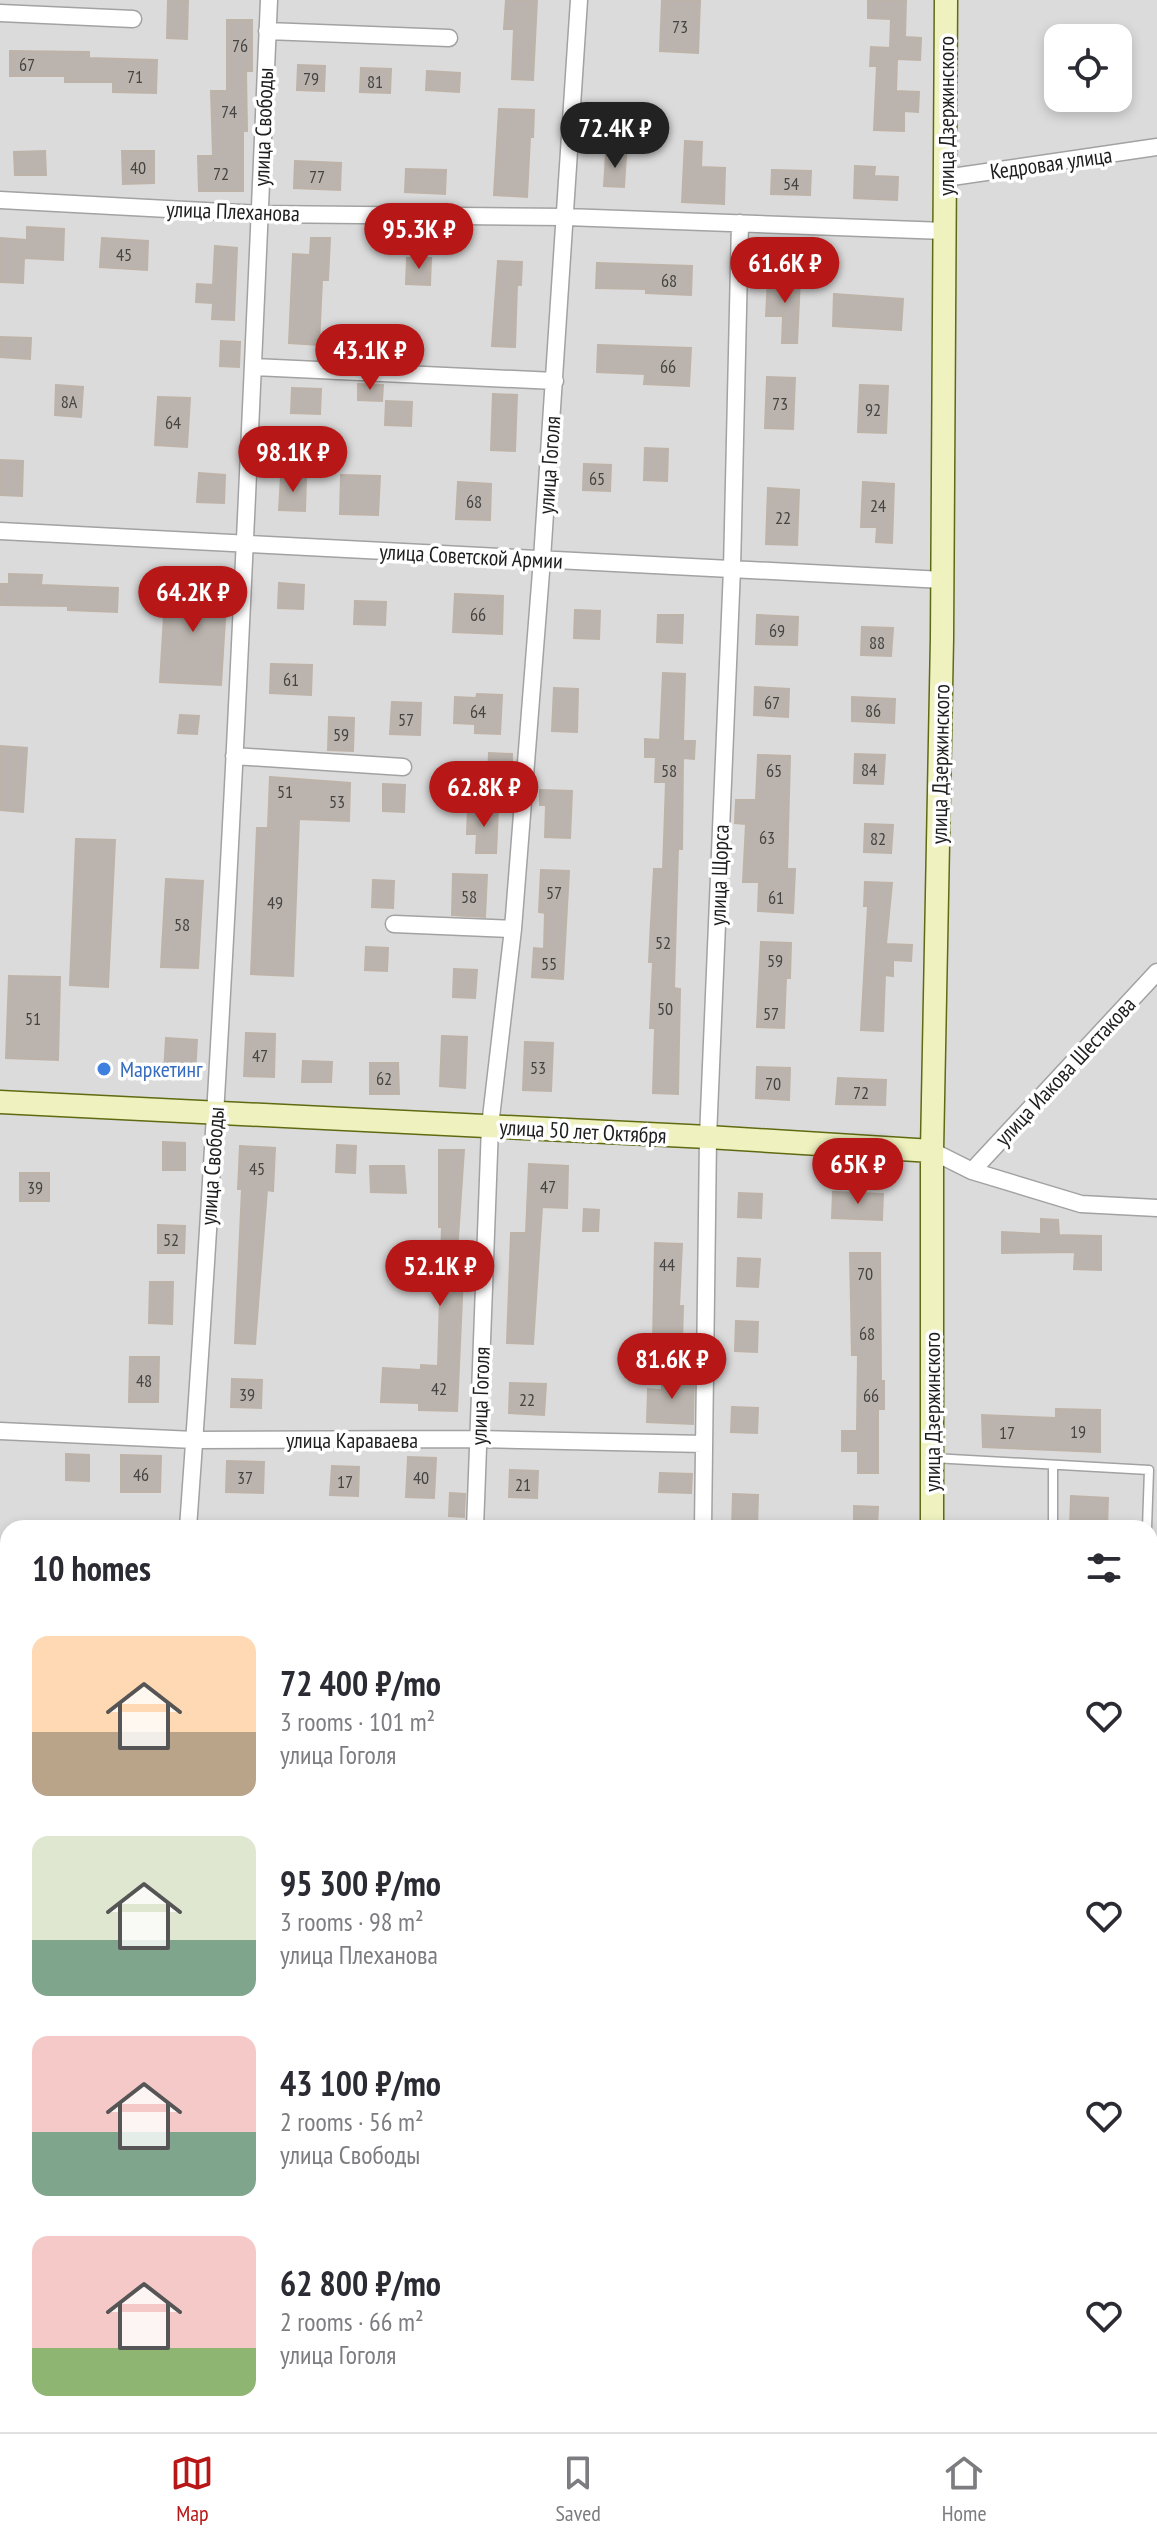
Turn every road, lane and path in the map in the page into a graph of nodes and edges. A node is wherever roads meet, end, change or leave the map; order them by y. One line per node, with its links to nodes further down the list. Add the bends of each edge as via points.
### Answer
1 (269, 0): 6 (street, улица Свободы)
2 (579, 0): 12 (street, улица Гоголя)
3 (946, 0): 9 (street, улица Дзержинского)
4 (0, 13): 5 (street)
5 (133, 19)
6 (267, 31): 7 (street); 11 (street, улица Свободы)
7 (449, 38)
8 (1157, 147): 9 (street, Кедровая улица)
9 (945, 178): 14 (street, улица Дзержинского)
10 (0, 200): 11 (street, улица Плеханова)
11 (260, 214): 12 (street, улица Плеханова); 15 (street, улица Свободы)
12 (566, 217): 13 (street, улица Плеханова); 16 (street, улица Гоголя)
13 (740, 223): 14 (street, улица Плеханова); 20 (street, улица Щорса)
14 (945, 231): 21 (street, улица Дзержинского)
15 (253, 367): 16 (street); 18 (street, улица Свободы)
16 (555, 381): 19 (street, улица Гоголя)
17 (0, 531): 18 (street, улица Советской Армии)
18 (246, 544): 19 (street, улица Советской Армии); 22 (street, улица Свободы)
19 (542, 559): 20 (street, улица Советской Армии); 25 (street, улица Гоголя)
20 (732, 569): 21 (street, улица Советской Армии); 30 (street, улица Щорса)
21 (943, 580): 31 (street, улица Дзержинского)
22 (234, 756): 23 (street); 28 (street, улица Свободы)
23 (403, 767)
24 (394, 924): 25 (street)
25 (513, 929): 29 (street, улица Гоголя)
26 (1157, 972): 32 (street, улица Иакова Шестакова)
27 (0, 1102): 28 (street, улица 50 лет Октября)
28 (215, 1113): 29 (street, улица 50 лет Октября); 36 (street, улица Свободы)
29 (490, 1126): 30 (street, улица 50 лет Октября); 35 (street, улица Гоголя)
30 (708, 1137): 31 (street, улица 50 лет Октября); 37 (street, улица Щорса)
31 (932, 1151): 32 (street, улица 50 лет Октября); 38 (street, улица Дзержинского)
32 (972, 1171): 33 (street, улица 50 лет Октября, via 1081,1204)
33 (1157, 1208)
34 (0, 1431): 36 (street, улица Караваева)
35 (478, 1439): 36 (street, улица Караваева); 37 (street, улица Караваева); 41 (street, улица Гоголя)
36 (194, 1440): 40 (street, улица Свободы)
37 (704, 1444): 42 (street, улица Щорса)
38 (932, 1458): 39 (lane); 43 (street, улица Дзержинского)
39 (1053, 1466): 44 (lane); 45 (lane, via 1149,1470)
40 (189, 1520)
41 (475, 1520)
42 (703, 1520)
43 (932, 1520)
44 (1053, 1520)
45 (1147, 1520)

